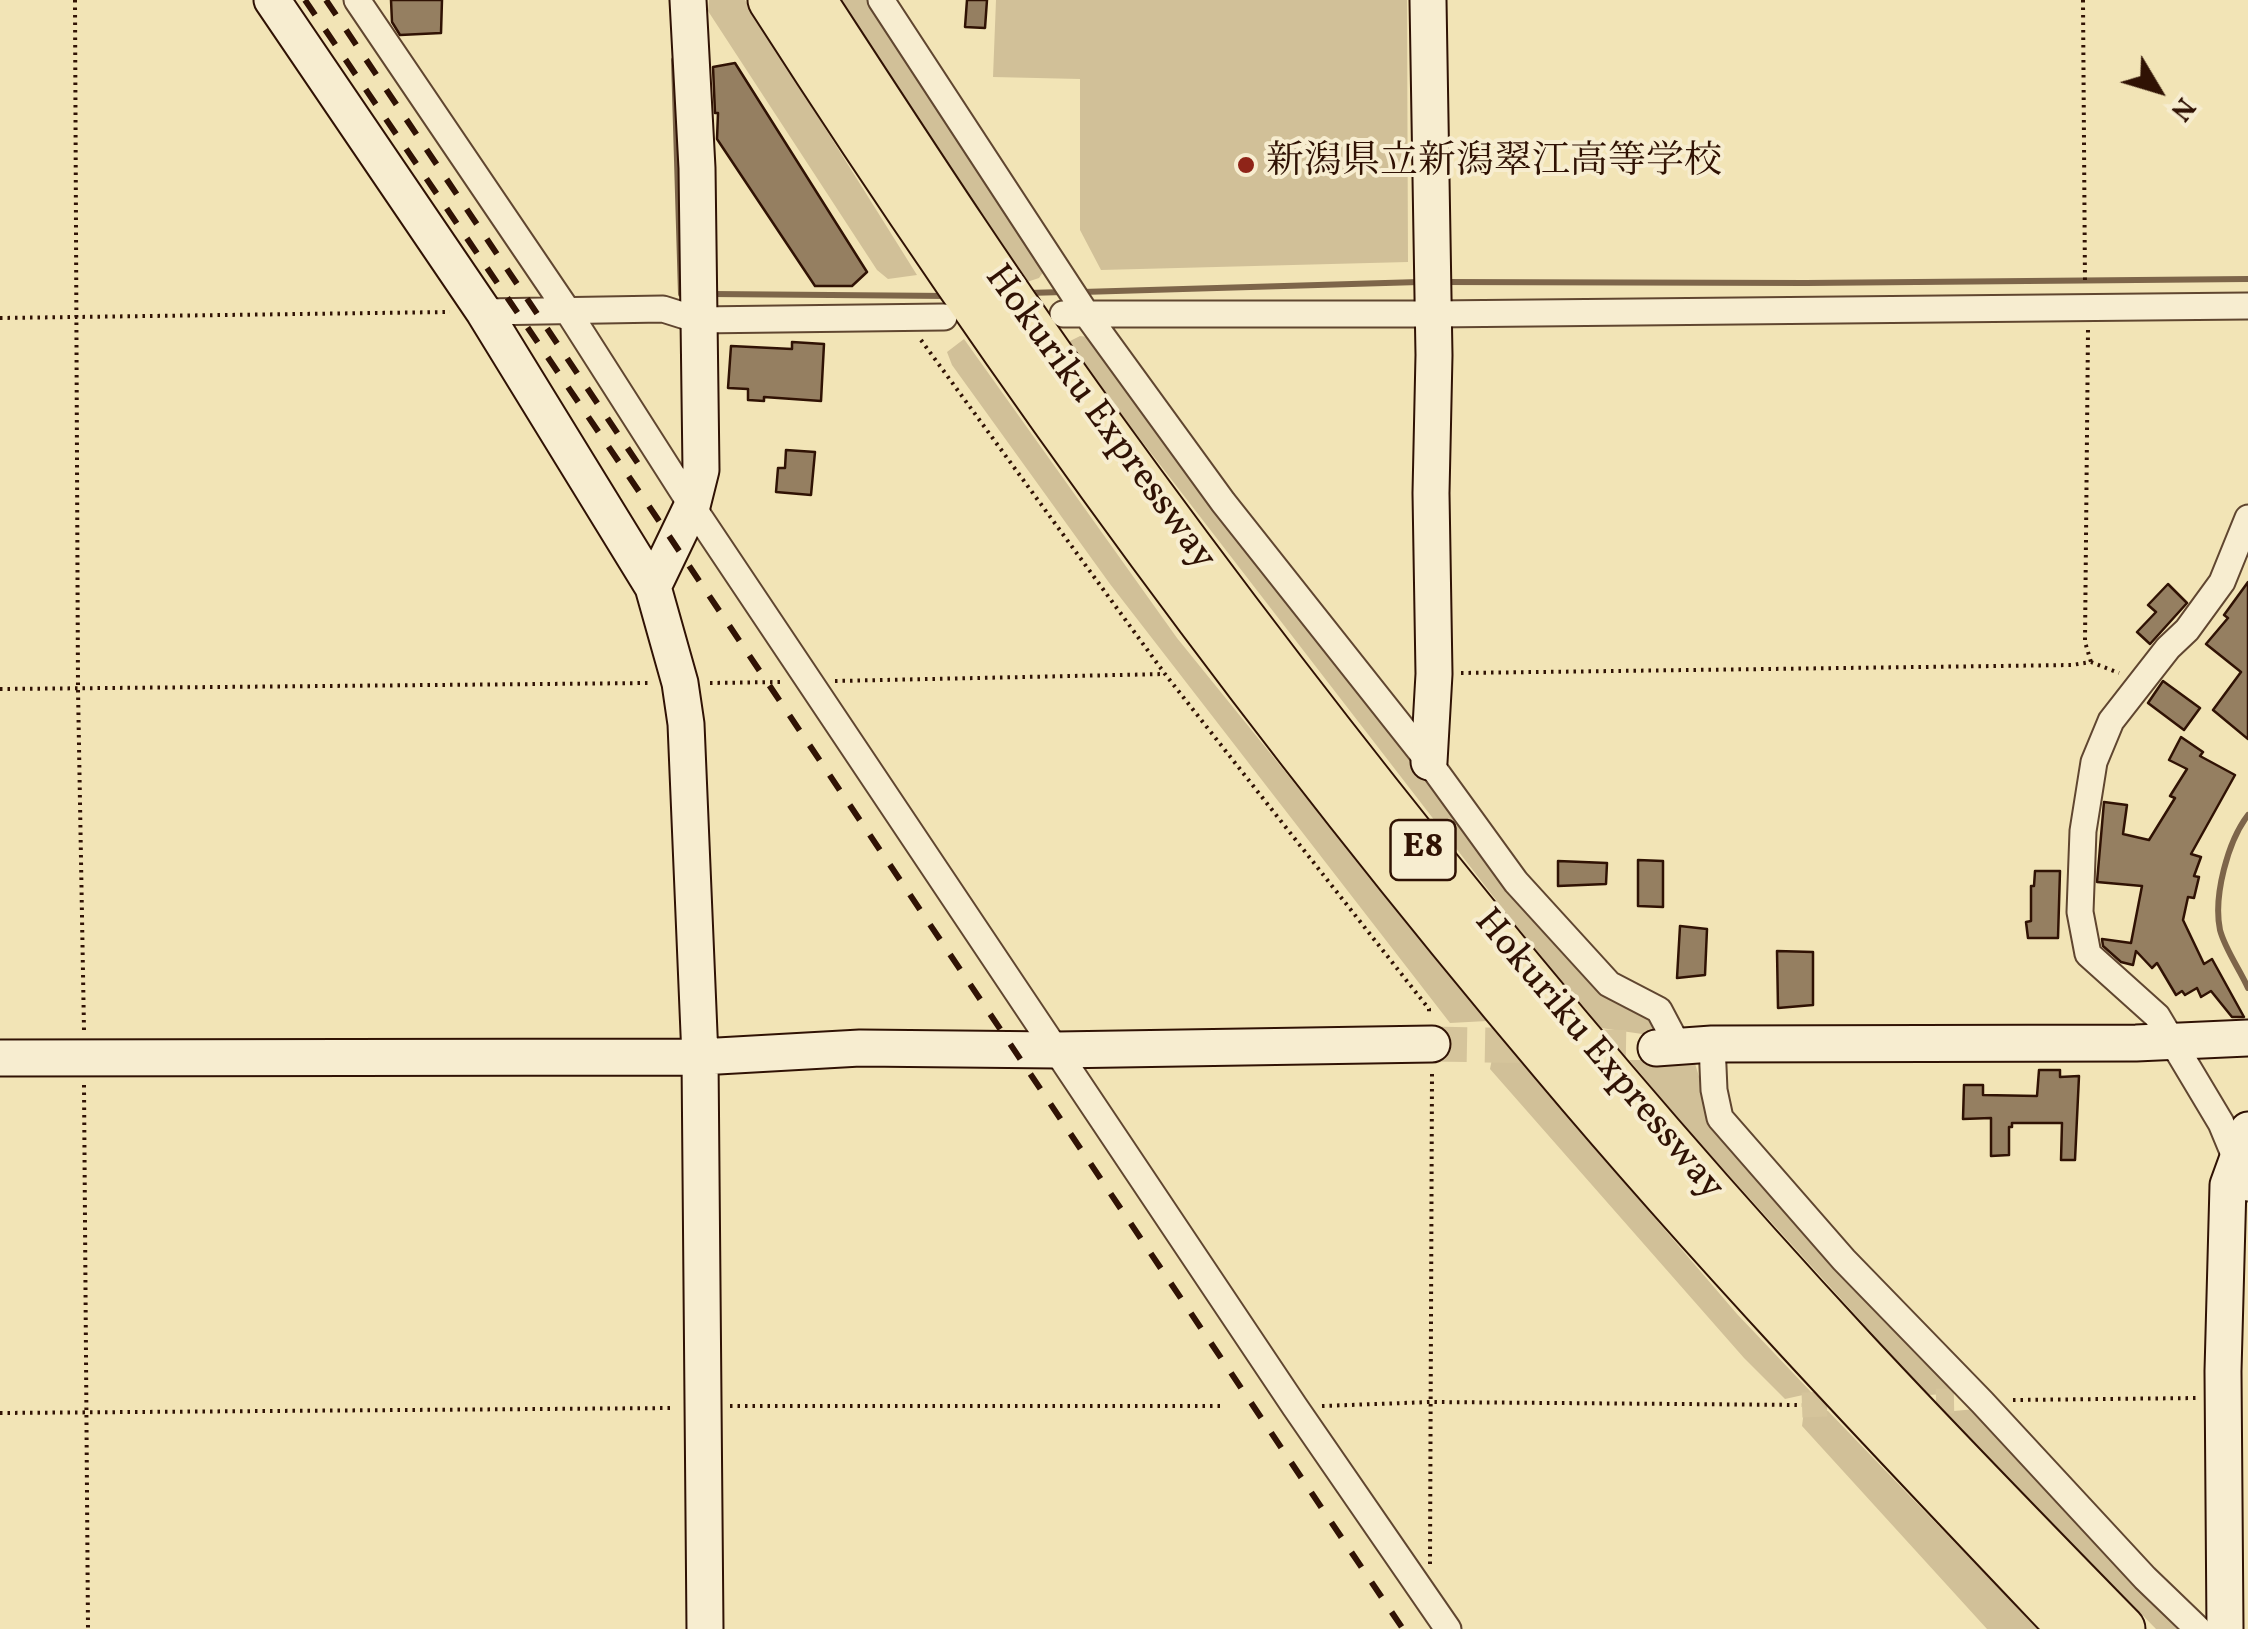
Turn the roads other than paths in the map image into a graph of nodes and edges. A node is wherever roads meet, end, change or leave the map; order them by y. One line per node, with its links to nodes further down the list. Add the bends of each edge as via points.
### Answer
1 (272, 0): 10 (street)
2 (357, 0): 9 (street)
3 (688, 0): 14 (street)
4 (770, 0): 29 (highway, Hokuriku Expressway / E8, via 1062,434 1296,747 1677,1205)
5 (813, 0): 30 (highway, Hokuriku Expressway / E8, via 1093,416 1449,882 1748,1233)
6 (881, 0): 11 (street)
7 (1428, 0): 12 (street)
8 (2248, 306): 12 (street)
9 (567, 310): 10 (street); 14 (street, via 663,310); 15 (street)
10 (484, 312): 17 (street)
11 (1075, 314): 12 (street); 18 (street)
12 (1433, 314): 18 (street, via 1434,674)
13 (944, 317): 14 (street)
14 (698, 320): 15 (street, via 702,470)
15 (692, 506): 17 (street); 23 (street)
16 (2248, 518): 20 (street, via 2222,582 2111,721 2094,762 2083,831 2080,912 2088,954 2157,1016)
17 (653, 587): 24 (street, via 686,724)
18 (1428, 762): 22 (street, via 1568,942 1609,984 1659,1010)
19 (2248, 1038): 20 (street)
20 (2175, 1043): 22 (street); 26 (street)
21 (1432, 1044): 23 (street)
22 (1682, 1046): 31 (street, via 1714,1090 1720,1118 1844,1260)
23 (1057, 1050): 24 (street, via 860,1048); 28 (street)
24 (700, 1057): 25 (street); 27 (street)
25 (0, 1058)
26 (2245, 1160): 32 (street, via 2228,1185)
27 (706, 1629)
28 (1448, 1629)
29 (2071, 1629)
30 (2122, 1629)
31 (2198, 1629)
32 (2225, 1629)

